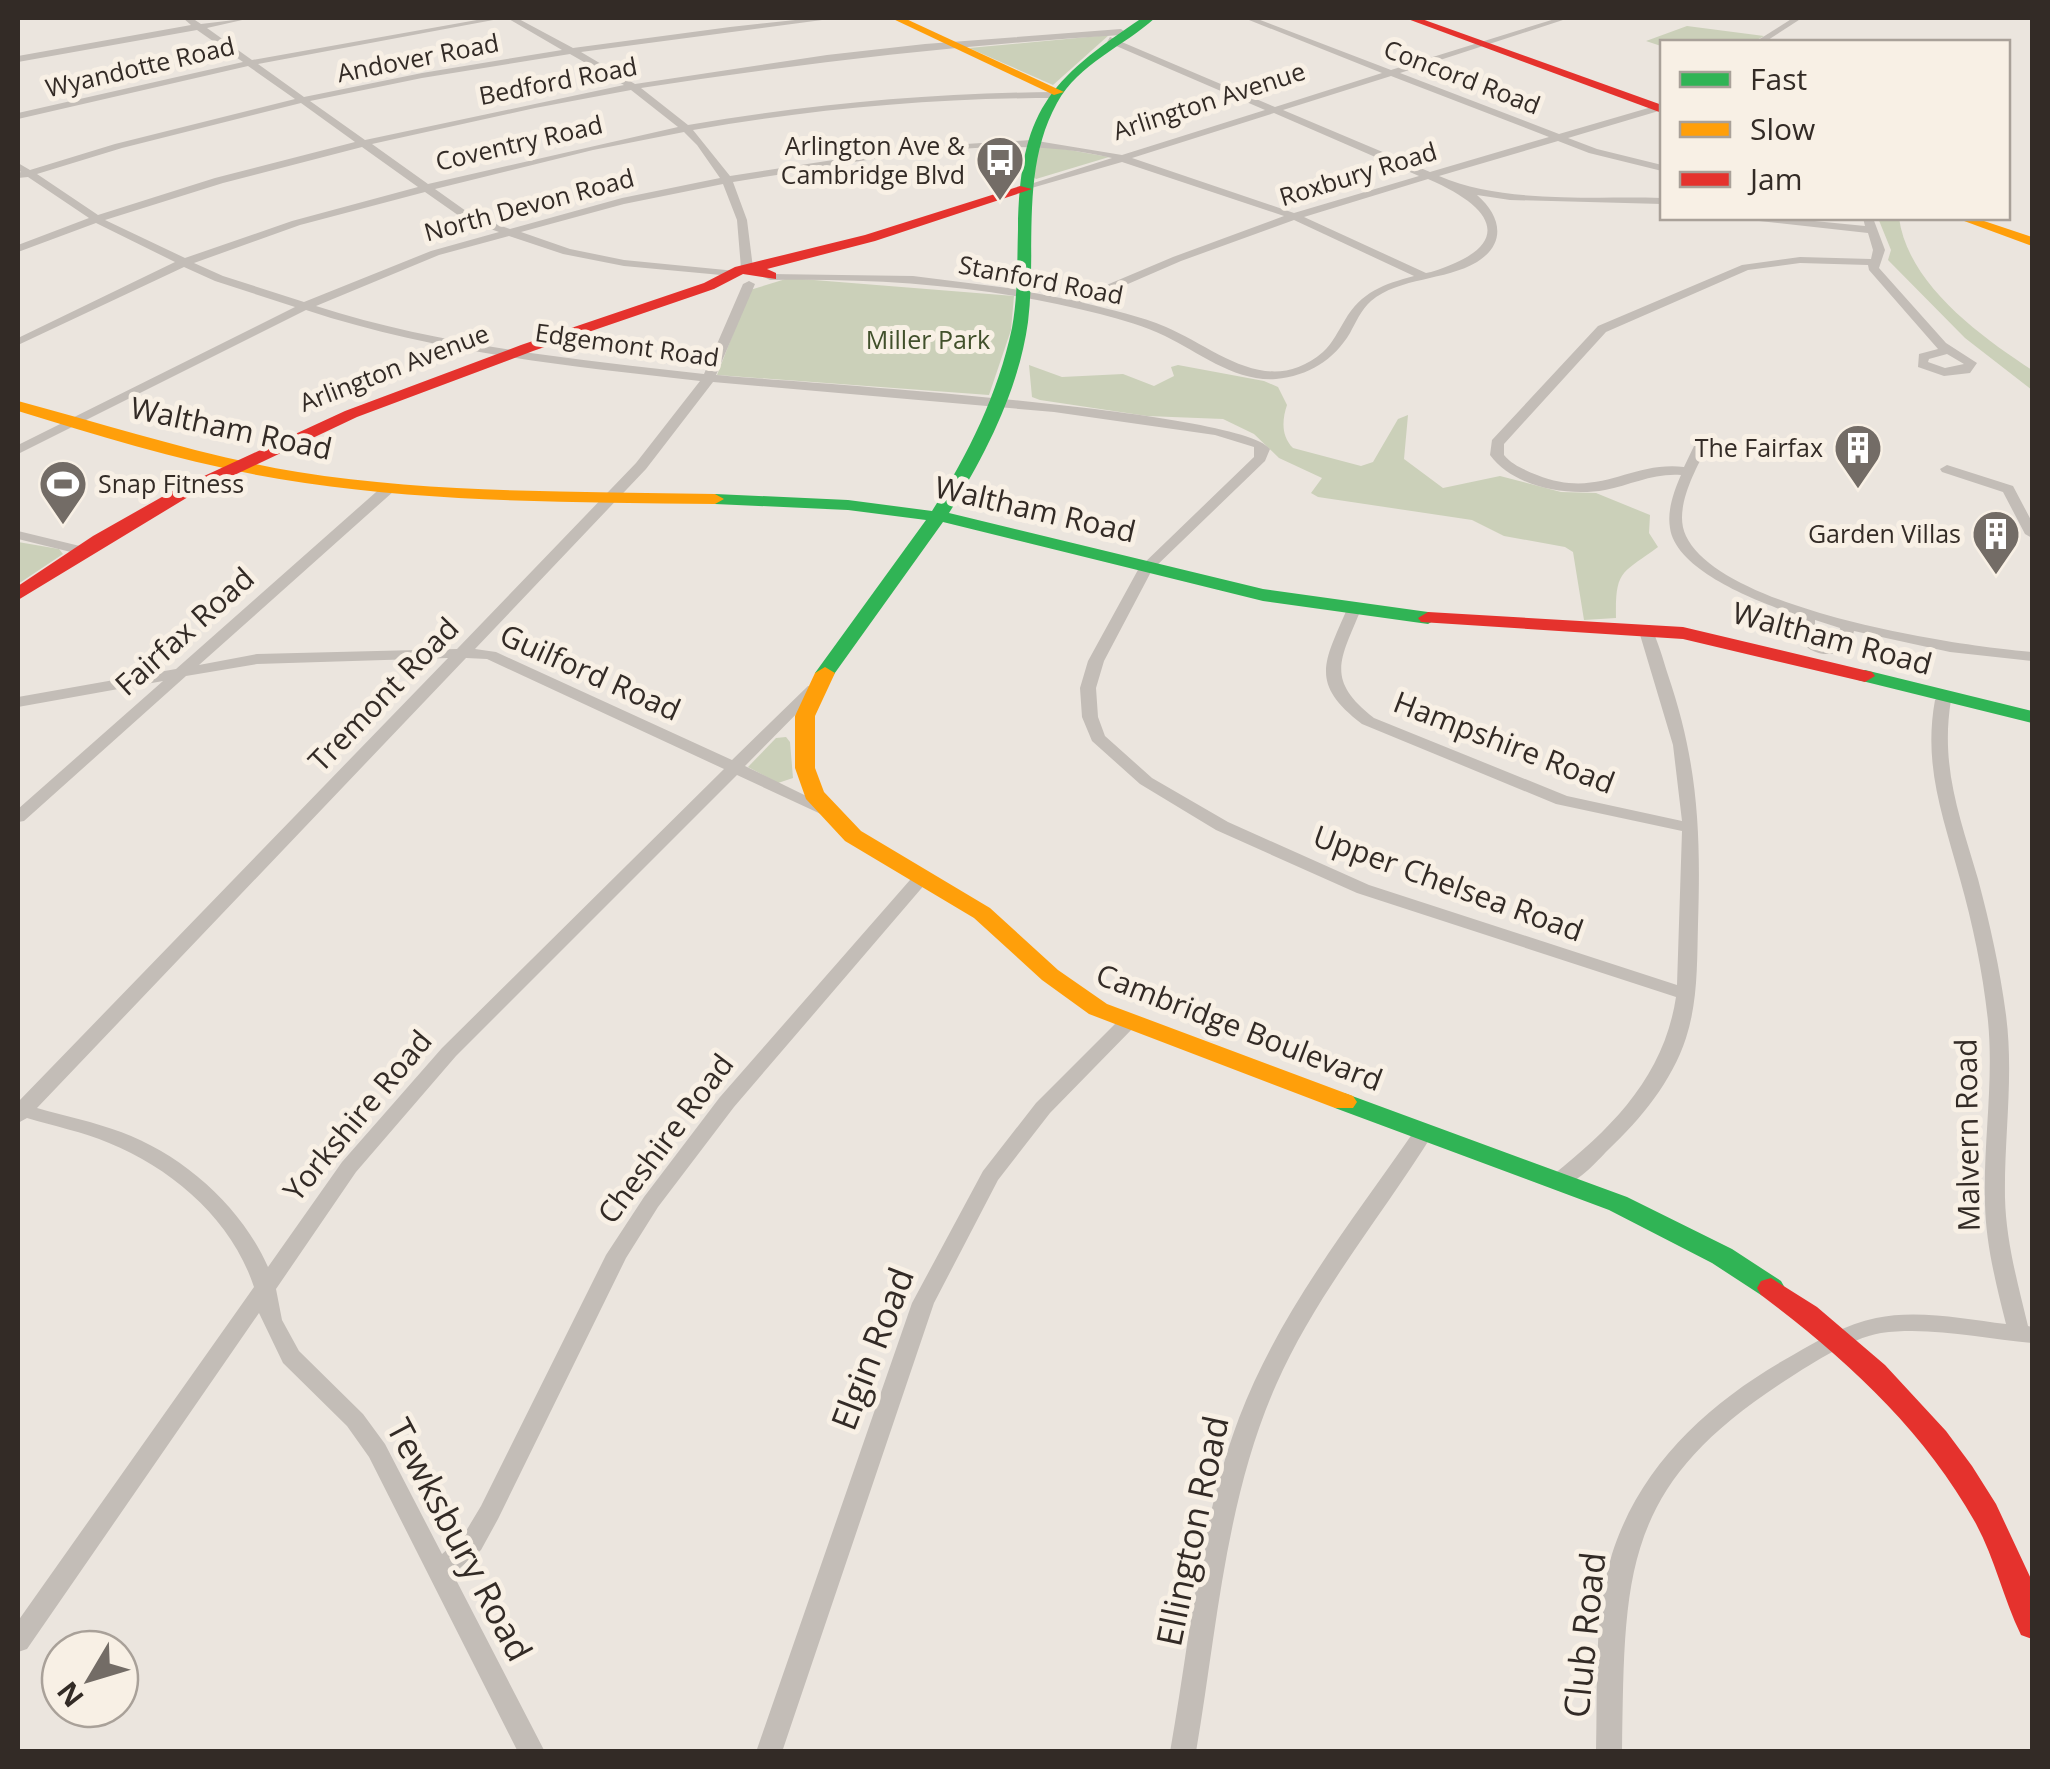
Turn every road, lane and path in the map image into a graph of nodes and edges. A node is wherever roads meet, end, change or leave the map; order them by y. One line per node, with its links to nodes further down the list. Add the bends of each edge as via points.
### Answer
1 (187, 18): 12 (street, Stanford Road)
2 (247, 18): 12 (street)
3 (500, 18): 19 (street, Wyandotte Road)
4 (512, 18): 17 (street, Tremont Road)
5 (833, 18): 17 (street, Andover Road)
6 (896, 18): 16 (street)
7 (1149, 18): 13 (street, Cambridge Boulevard)
8 (1248, 18): 20 (street, Concord Road)
9 (1410, 18): 15 (street)
10 (1564, 18): 15 (street, Arlington Avenue)
11 (1798, 18): 14 (street)
12 (200, 26): 18 (street); 19 (street, Stanford Road)
13 (1116, 36): 16 (street, Bedford Road); 22 (street, Cambridge Boulevard); 26 (street)
14 (1763, 40)
15 (1482, 44): 20 (street, Arlington Avenue); 24 (street)
16 (959, 46): 21 (street, Bedford Road); 22 (street)
17 (570, 51): 21 (street, Tremont Road); 23 (street, Andover Road)
18 (18, 58)
19 (249, 62): 23 (street, Stanford Road); 27 (street, Wyandotte Road)
20 (1390, 73): 26 (street, Arlington Avenue); 29 (street, Concord Road)
21 (633, 86): 28 (street, Tremont Road); 30 (street, Bedford Road)
22 (1057, 93): 28 (street, Coventry Road, via 869,103); 31 (street, Cambridge Boulevard)
23 (303, 101): 30 (street, Stanford Road); 34 (street, Andover Road)
24 (1660, 107)
25 (1660, 109): 29 (street, Roxbury Road)
26 (1274, 110): 32 (street, Arlington Avenue); 35 (street)
27 (20, 115)
28 (690, 129): 36 (street, Tremont Road); 37 (street, Coventry Road)
29 (1558, 138): 33 (street, Concord Road); 35 (street, Roxbury Road)
30 (362, 143): 37 (street, Stanford Road); 44 (street, Bedford Road)
31 (1031, 143): 32 (street, North Devon Road); 36 (street, North Devon Road, via 917,150); 38 (street, Cambridge Boulevard)
32 (1121, 158): 38 (street, Arlington Avenue); 43 (street, North Devon Road)
33 (1660, 168)
34 (21, 172): 44 (street, Edgemont Road)
35 (1428, 175): 39 (street); 43 (street, Roxbury Road)
36 (728, 179): 48 (street, North Devon Road); 53 (street, Tremont Road, via 738,200)
37 (425, 188): 48 (street, Stanford Road); 52 (street, Coventry Road, via 292,224)
38 (1024, 189): 53 (street, Arlington Avenue); 55 (street, Cambridge Boulevard)
39 (1462, 190): 40 (street); 42 (street)
40 (1510, 197): 41 (street); 42 (street)
41 (1660, 202)
42 (1486, 207): 54 (street, via 1494,226 1486,248)
43 (1294, 216): 54 (street, North Devon Road); 56 (street, Roxbury Road)
44 (93, 219): 50 (street, Bedford Road); 52 (street, Edgemont Road)
45 (1796, 220): 47 (street)
46 (1969, 220): 49 (street)
47 (1869, 224): 51 (street, via 1879,250)
48 (504, 233): 53 (street, Stanford Road, via 624,264); 57 (street, North Devon Road, via 407,263)
49 (2032, 242)
50 (18, 249)
51 (1872, 262): 59 (street); 70 (street, via 1746,267 1602,329 1498,443 1503,463 1560,488 1606,486 1653,469)
52 (184, 263): 57 (street, Edgemont Road); 58 (street, Coventry Road)
53 (750, 276): 55 (street, Stanford Road); 60 (street, Arlington Avenue); 61 (street, Tremont Road)
54 (1424, 276): 56 (street, Stanford Road, via 1366,299 1328,356 1271,376 1240,372 1173,334)
55 (1025, 294): 56 (street, Stanford Road); 62 (street, Cambridge Boulevard)
56 (1073, 304)
57 (305, 306): 60 (street, Edgemont Road); 64 (street, North Devon Road)
58 (18, 342)
59 (1948, 350)
60 (511, 352): 61 (street, Edgemont Road); 68 (street, Arlington Avenue, via 355,410)
61 (708, 380): 62 (street, Edgemont Road); 72 (street, Tremont Road)
62 (998, 401): 65 (street, Edgemont Road, via 1219,433); 73 (street, Cambridge Boulevard)
63 (18, 406): 64 (street, Waltham Road)
64 (72, 423): 67 (street, North Devon Road); 68 (street, Waltham Road)
65 (1263, 449): 77 (street, Upper Chelsea Road)
66 (1699, 449): 70 (street)
67 (18, 450)
68 (232, 466): 71 (street, Waltham Road); 76 (street, Arlington Avenue)
69 (1947, 469): 74 (street, via 2008,488)
70 (1690, 472): 80 (street, via 1677,532 1696,561 1727,583)
71 (389, 488): 72 (street, Waltham Road); 87 (street, Fairfax Road)
72 (613, 497): 73 (street, Waltham Road, via 825,502); 84 (street, Tremont Road)
73 (941, 516): 77 (street, Waltham Road); 88 (street, Cambridge Boulevard)
74 (2032, 534)
75 (18, 535): 76 (street)
76 (79, 550): 78 (street, Arlington Avenue)
77 (1146, 568): 79 (street, Waltham Road); 97 (street, Upper Chelsea Road, via 1088,688 1098,738 1117,759 1222,826 1363,889)
78 (18, 594)
79 (1354, 610): 83 (street, Waltham Road); 95 (street, Hampshire Road, via 1335,653 1332,682 1342,701 1368,721 1562,800)
80 (1807, 613): 81 (street); 86 (street, via 1808,642)
81 (1828, 618): 82 (street); 86 (street)
82 (1848, 623): 85 (street, via 1957,650); 86 (street, via 1844,646)
83 (1645, 628): 86 (street, Waltham Road); 95 (street, via 1681,747)
84 (462, 654): 87 (street, Guilford Road, via 257,659); 92 (street, Guilford Road, via 491,655); 99 (street, Tremont Road)
85 (2032, 657)
86 (1824, 658): 89 (street, Waltham Road)
87 (180, 673): 90 (street, Guilford Road); 94 (street, Fairfax Road)
88 (814, 688): 92 (street, Yorkshire Road); 93 (street, Cambridge Boulevard, via 803,725 805,770)
89 (1943, 700): 91 (street, Waltham Road); 103 (street, Malvern Road, via 1936,761 1976,903 2000,1060 1996,1224)
90 (18, 702)
91 (2032, 716)
92 (735, 769): 93 (street, Guilford Road); 102 (street, Yorkshire Road, via 427,1076 349,1166)
93 (830, 812): 96 (street, Cambridge Boulevard, via 861,842)
94 (18, 817)
95 (1691, 828): 97 (street)
96 (922, 876): 98 (street, Cambridge Boulevard, via 985,916 1069,993); 105 (street, Cheshire Road, via 727,1102 651,1202 617,1255 490,1512 472,1543)
97 (1684, 993): 101 (street, via 1671,1054 1644,1098)
98 (1129, 1021): 100 (street, Cambridge Boulevard); 109 (street, Elgin Road, via 1043,1108 1000,1163 945,1258 923,1303)
99 (19, 1112): 102 (street, Tewksbury Road, via 114,1137 172,1167 247,1244)
100 (1424, 1132): 101 (street, Cambridge Boulevard); 110 (street, Ellington Road, via 1303,1318 1252,1415 1220,1538)
101 (1560, 1180): 104 (street, Cambridge Boulevard, via 1711,1248)
102 (264, 1284): 105 (street, Tewksbury Road, via 270,1320 291,1357 377,1451); 107 (street, Yorkshire Road)
103 (2026, 1334): 104 (street, Club Road, via 1880,1326)
104 (1843, 1338): 106 (street, Cambridge Boulevard, via 1954,1464 2008,1560); 111 (street, Club Road, via 1780,1373 1697,1433 1644,1505 1624,1555 1613,1629)
105 (441, 1570): 108 (street, Tewksbury Road)
106 (2032, 1625)
107 (18, 1641)
108 (532, 1752)
109 (769, 1752)
110 (1183, 1752)
111 (1610, 1752)

